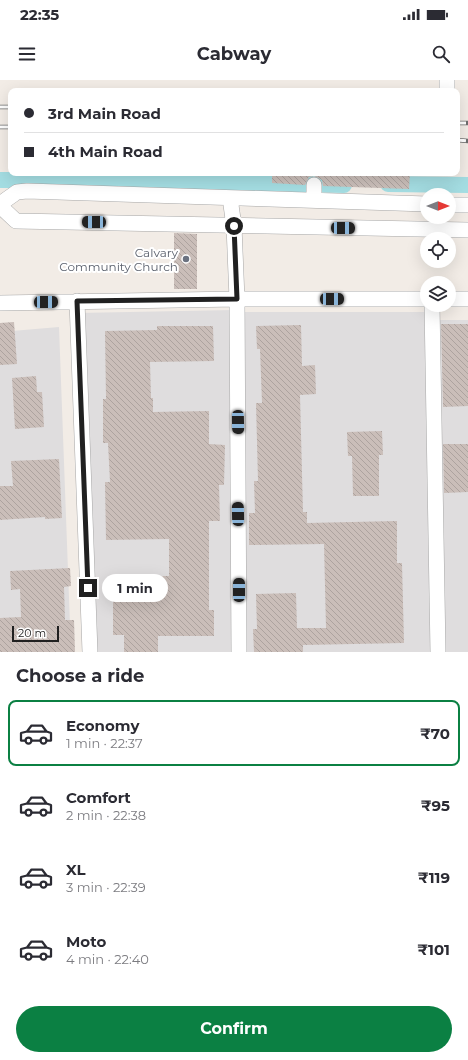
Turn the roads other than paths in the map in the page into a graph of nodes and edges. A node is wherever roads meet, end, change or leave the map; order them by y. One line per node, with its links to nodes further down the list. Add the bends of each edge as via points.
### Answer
1 (230, 198): 2 (street); 3 (street, via 27,191 17,192); 6 (street)
2 (420, 204)
3 (0, 205): 6 (street, via 16,220)
4 (456, 205): 5 (street)
5 (468, 205)
6 (234, 226): 7 (street); 8 (street)
7 (468, 230)
8 (237, 299): 9 (street); 12 (street); 16 (street)
9 (420, 299)
10 (456, 299): 11 (street)
11 (468, 299)
12 (77, 301): 13 (street); 15 (street)
13 (0, 303)
14 (432, 312): 17 (street)
15 (90, 652)
16 (239, 652)
17 (438, 652)

